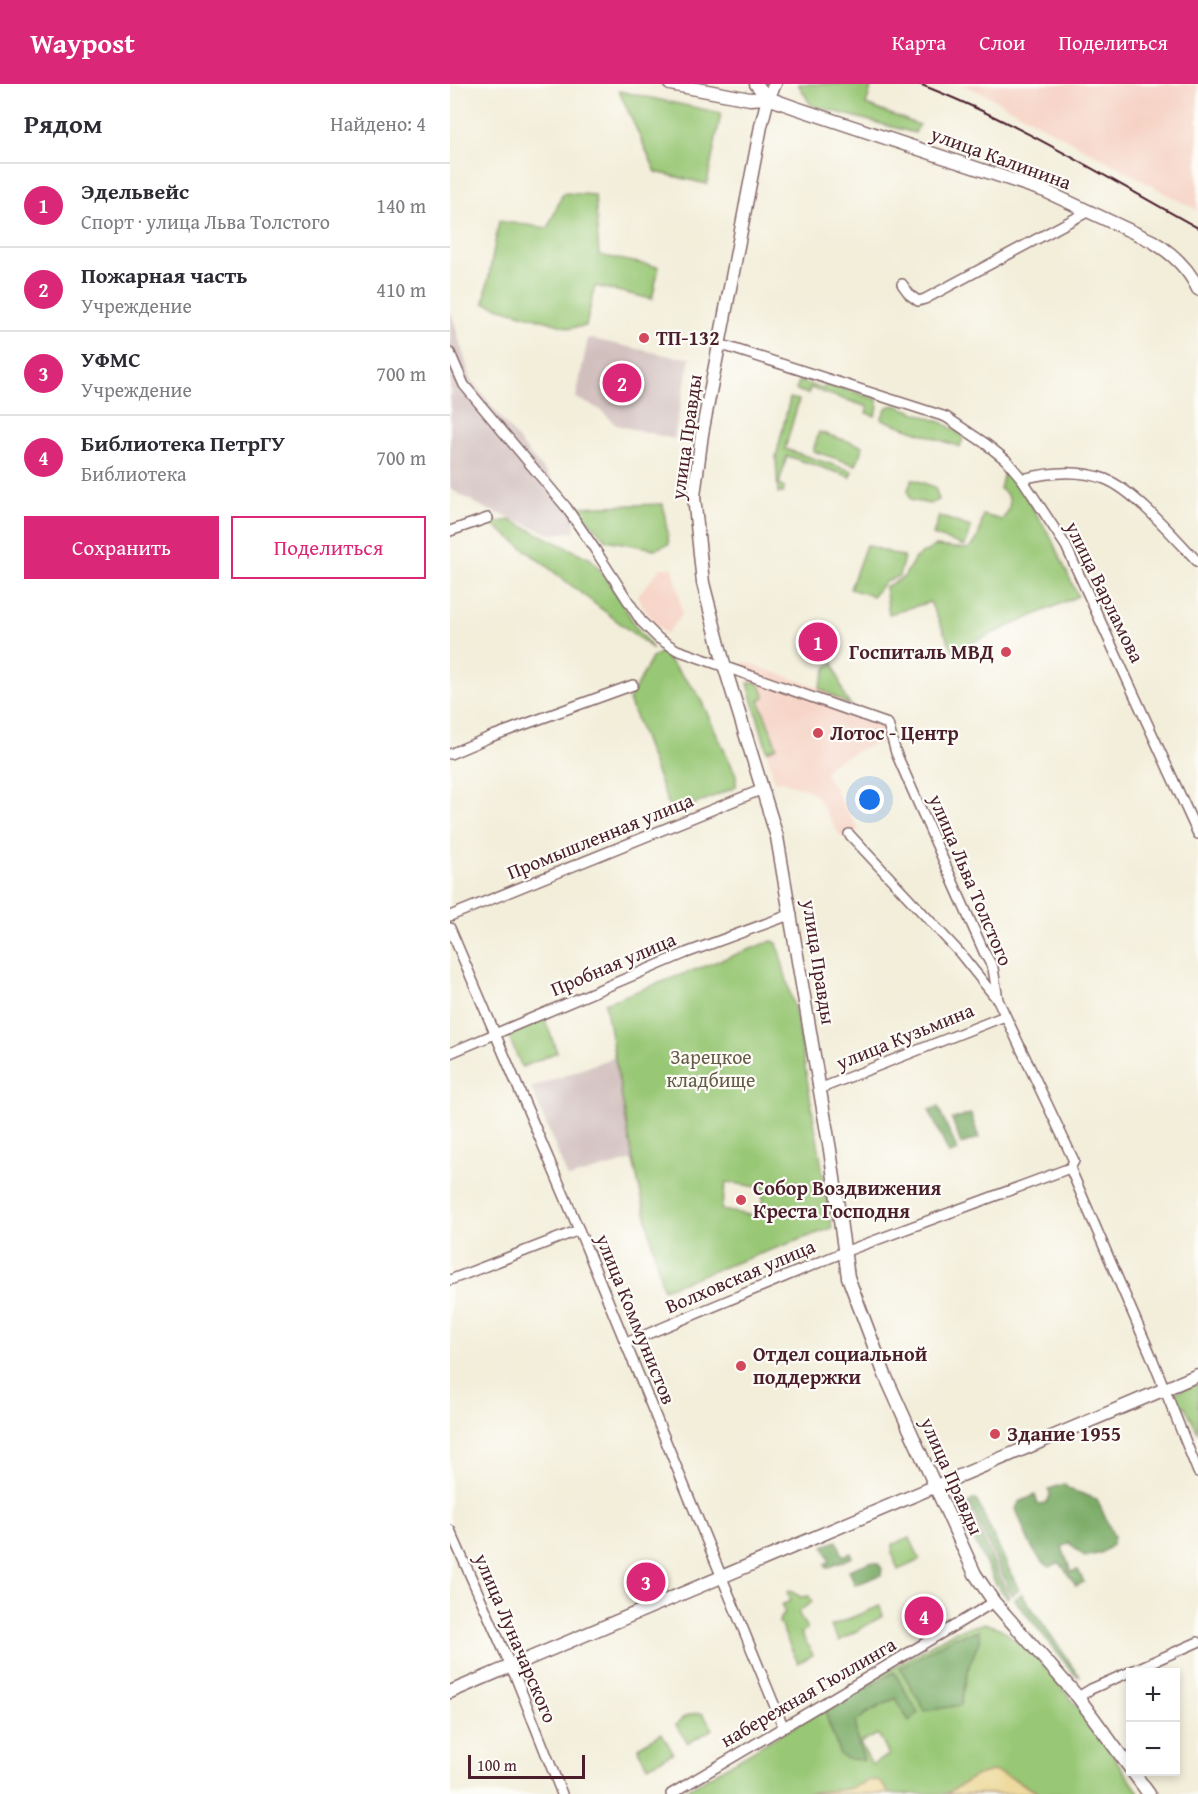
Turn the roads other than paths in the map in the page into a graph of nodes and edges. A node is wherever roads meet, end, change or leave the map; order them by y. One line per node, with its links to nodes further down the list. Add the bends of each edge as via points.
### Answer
1 (670, 84): 5 (main road, via 750,99)
2 (756, 84): 5 (main road)
3 (769, 84): 5 (main road)
4 (775, 84): 5 (main road)
5 (768, 98): 6 (main road, улица Калинина, via 1045,191); 9 (main road, улица Правды)
6 (1089, 211): 7 (street, via 925,299 914,299); 8 (main road, улица Калинина, via 1166,249 1185,267)
7 (902, 284)
8 (1198, 289)
9 (719, 344): 11 (street, улица Варламова, via 946,417 1006,460); 15 (main road, улица Правды, via 694,496 703,583)
10 (450, 352): 15 (street, улица Льва Толстого, via 464,385 566,507 641,621 677,650)
11 (1022, 479): 14 (street, via 1068,473 1105,479 1128,492); 20 (street, улица Варламова, via 1066,546)
12 (488, 518): 13 (street)
13 (450, 531)
14 (1198, 562)
15 (725, 668): 18 (main road, улица Правды); 24 (street, улица Льва Толстого, via 888,724 896,753 993,968)
16 (633, 685): 17 (street)
17 (450, 754)
18 (763, 789): 21 (main road, улица Правды); 22 (street, Промышленная улица)
19 (849, 834): 24 (street, via 959,952)
20 (1198, 834)
21 (792, 914): 26 (street, Пробная улица, via 686,953); 28 (main road, улица Правды)
22 (450, 916)
23 (450, 928): 26 (street, улица Коммунистов)
24 (998, 1000): 25 (street, улица Льва Толстого)
25 (1005, 1016): 28 (street, улица Кузьмина); 29 (street, улица Льва Толстого, via 1074,1161)
26 (496, 1033): 27 (street, Пробная улица); 30 (street, улица Коммунистов)
27 (450, 1053)
28 (819, 1089): 31 (main road, улица Правды)
29 (1070, 1168): 31 (street, Волховская улица); 35 (street, улица Льва Толстого)
30 (579, 1230): 32 (street); 33 (street, улица Коммунистов)
31 (844, 1252): 33 (street, Волховская улица); 37 (main road, улица Правды, via 848,1277 885,1375)
32 (450, 1280)
33 (626, 1343): 39 (street, улица Коммунистов)
34 (1198, 1375): 35 (main road)
35 (1164, 1390): 36 (street, улица Льва Толстого); 37 (main road)
36 (1198, 1472)
37 (936, 1487): 39 (main road); 40 (main road, улица Правды, via 975,1574)
38 (450, 1530): 42 (street, улица Луначарского)
39 (722, 1575): 42 (main road); 45 (street, улица Коммунистов)
40 (994, 1602): 44 (main road, улица Правды); 45 (street, набережная Гюллинга)
41 (1198, 1642): 44 (street)
42 (511, 1665): 43 (main road); 48 (street, улица Луначарского)
43 (450, 1692)
44 (1078, 1696): 46 (main road, улица Правды)
45 (783, 1726): 49 (street, набережная Гюллинга)
46 (1126, 1762)
47 (1136, 1776): 50 (main road, улица Правды)
48 (562, 1794)
49 (671, 1794)
50 (1149, 1794)

